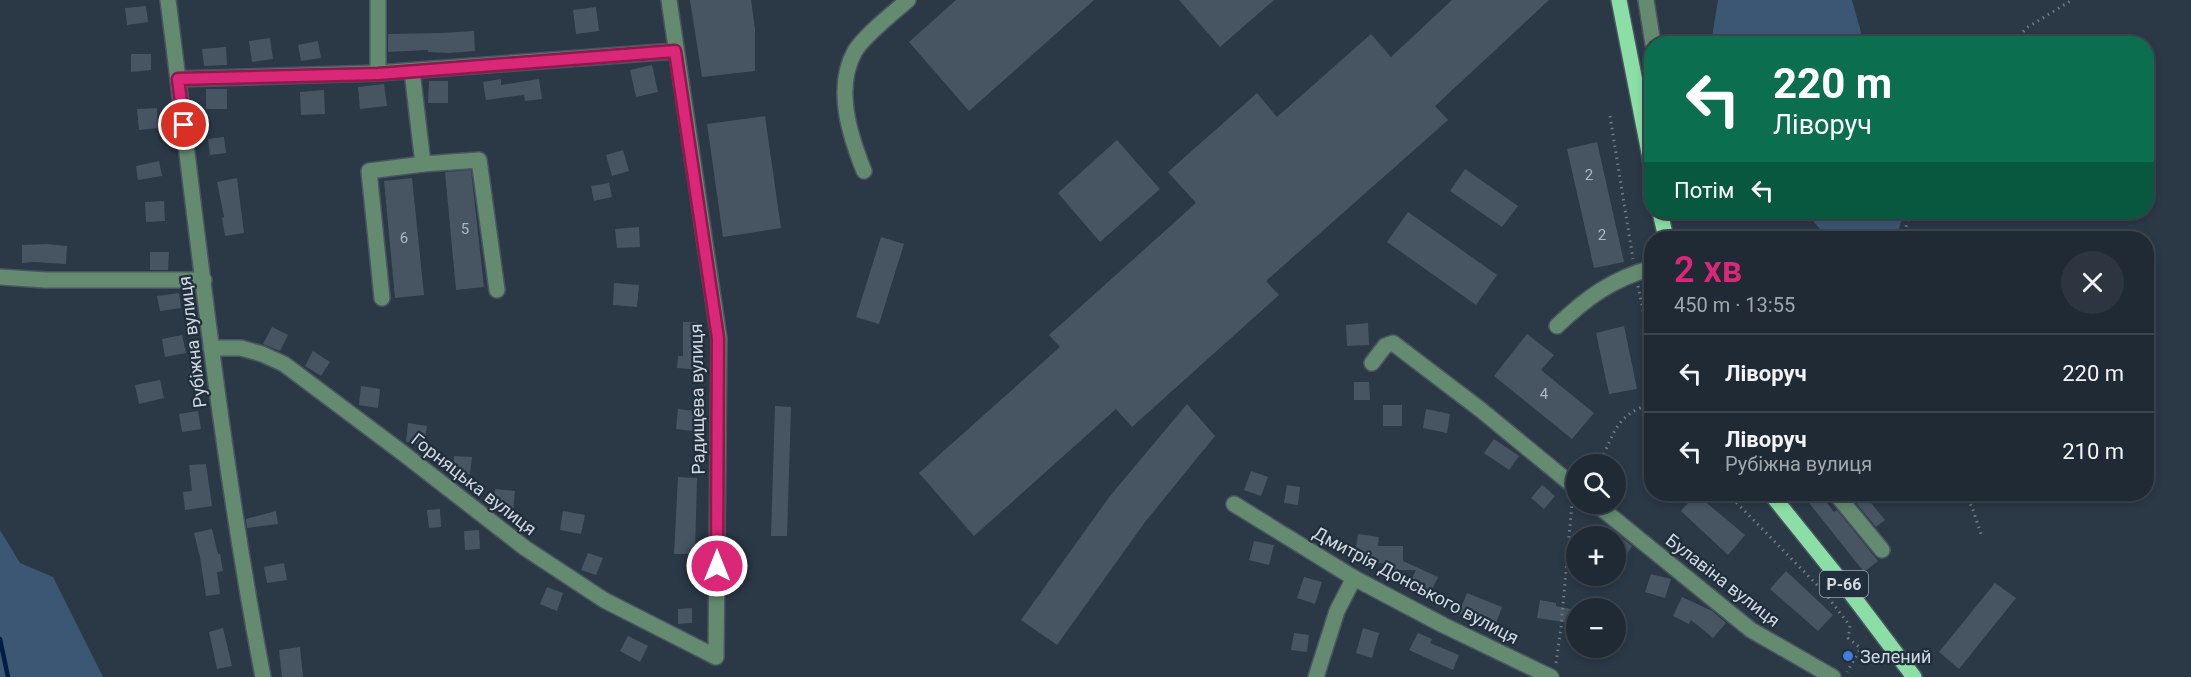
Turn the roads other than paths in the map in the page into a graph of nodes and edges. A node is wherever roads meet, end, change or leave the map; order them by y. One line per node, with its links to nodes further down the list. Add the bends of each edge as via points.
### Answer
1 (168, 0): 11 (street, Рубіжна вулиця)
2 (378, 0): 10 (street)
3 (669, 0): 8 (street, Радищева вулиця)
4 (908, 0): 14 (street, via 855,51 845,82 854,147)
5 (1619, 0): 12 (main road)
6 (1646, 0): 7 (street)
7 (1652, 36)
8 (675, 51): 9 (street); 30 (street, Радищева вулиця, via 718,338)
9 (412, 71): 10 (street); 13 (street)
10 (378, 74): 11 (street)
11 (178, 79): 17 (street, Рубіжна вулиця)
12 (1644, 123)
13 (423, 164): 18 (street, via 479,160); 19 (street, via 369,171)
14 (864, 171)
15 (1644, 270): 20 (street, via 1610,284)
16 (0, 277): 17 (street)
17 (204, 280): 21 (street, Рубіжна вулиця)
18 (497, 290)
19 (382, 298)
20 (1557, 326)
21 (211, 348): 30 (street, Горняцька вулиця, via 241,348 284,364 525,548 604,600); 33 (street, Рубіжна вулиця)
22 (1372, 363): 23 (street, via 1385,346 1393,343)
23 (1566, 480)
24 (1777, 501): 32 (main road, Р-66)
25 (1842, 501): 28 (street)
26 (1234, 504): 29 (street, Дмитрія Донського вулиця)
27 (1608, 514): 35 (street, Булавіна вулиця, via 1751,630)
28 (1882, 550)
29 (1354, 578): 31 (street, Дмитрія Донського вулиця); 34 (street, via 1337,611)
30 (716, 657)
31 (1547, 674)
32 (1912, 676)
33 (263, 677)
34 (1316, 677)
35 (1833, 677)

